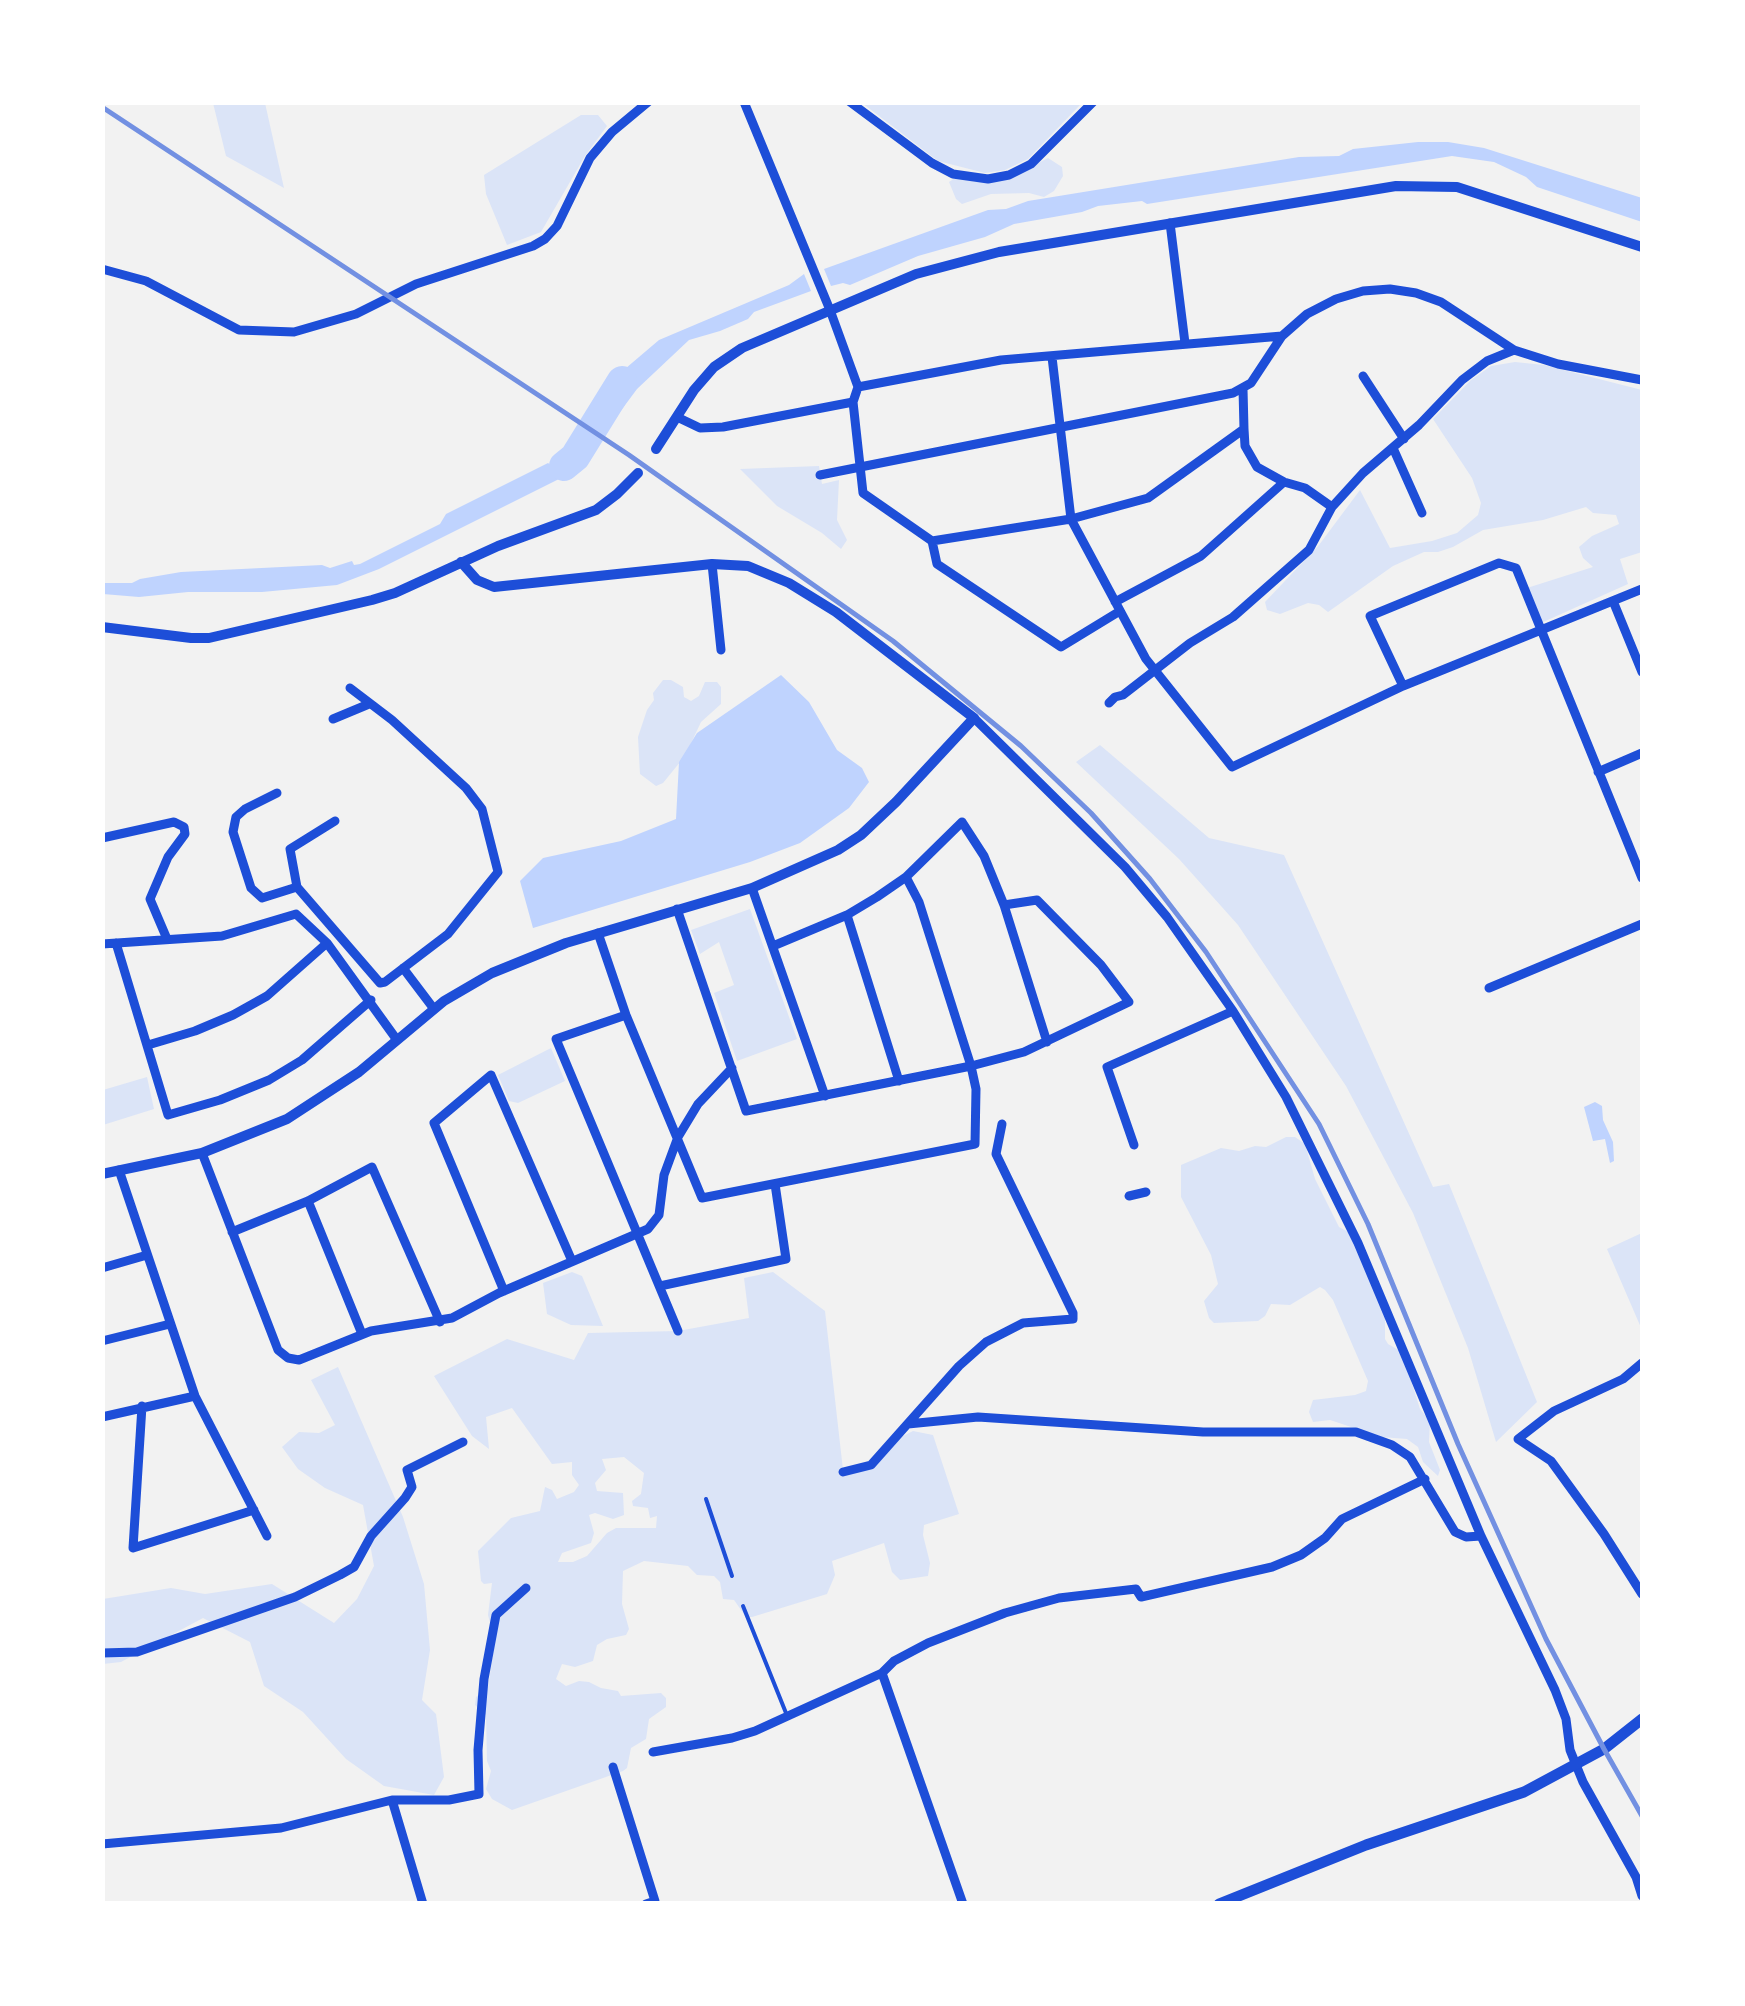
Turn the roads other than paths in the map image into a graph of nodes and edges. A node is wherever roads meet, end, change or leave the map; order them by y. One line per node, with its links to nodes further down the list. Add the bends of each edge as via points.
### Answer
1 (648, 102): 7 (street, via 590,158 545,238 416,284 356,314 294,332 238,330 146,281)
2 (744, 102): 8 (street)
3 (850, 102): 4 (street, via 932,163 988,179 1031,164)
4 (1093, 102)
5 (1170, 224): 6 (street, via 1396,186 1458,187); 8 (street, via 998,252); 10 (street)
6 (1642, 247)
7 (102, 269)
8 (828, 304): 15 (street); 18 (street, via 714,367)
9 (1282, 336): 10 (street); 11 (street, via 1336,299 1390,289 1441,302); 16 (street)
10 (1186, 343): 12 (street)
11 (1514, 350): 14 (street); 21 (street, via 1462,380)
12 (1052, 357): 15 (street); 19 (street)
13 (1363, 376): 21 (street)
14 (1642, 380)
15 (858, 387): 17 (street)
16 (1242, 389): 19 (street); 20 (street)
17 (853, 402): 18 (street, via 723,427 700,428); 24 (street)
18 (677, 417): 23 (street)
19 (1060, 428): 24 (street); 30 (street)
20 (1244, 429): 27 (street, via 1257,467); 30 (street, via 1148,498)
21 (1404, 439): 22 (street)
22 (1392, 448): 28 (street); 29 (street)
23 (656, 449)
24 (860, 468): 26 (street); 31 (street, via 862,493)
25 (638, 472): 32 (street, via 596,510)
26 (820, 475)
27 (1284, 482): 28 (street); 36 (street, via 1201,556)
28 (1332, 507): 40 (street, via 1310,550 1233,617)
29 (1422, 513)
30 (1071, 518): 31 (street); 36 (street)
31 (932, 541): 36 (street, via 936,564 1062,647)
32 (461, 562): 33 (street, via 494,587); 37 (street, via 395,593 226,635 191,638)
33 (712, 564): 39 (street); 46 (street, via 768,573 818,600)
34 (1642, 589): 35 (street)
35 (1613, 601): 38 (street); 41 (street)
36 (1117, 606): 40 (street)
37 (102, 627)
38 (1540, 628): 42 (street); 42 (street, via 1516,568 1500,563 1370,616); 49 (street)
39 (721, 650)
40 (1156, 668): 42 (street, via 1232,766); 44 (street)
41 (1642, 672)
42 (1403, 686)
43 (350, 688): 45 (street)
44 (1109, 702)
45 (369, 704): 47 (street); 67 (street, via 466,788 482,809 498,872 448,934)
46 (974, 718): 56 (street, via 860,835); 71 (street, via 1125,867)
47 (333, 719)
48 (1642, 752): 49 (street)
49 (1598, 772): 54 (street)
50 (277, 793): 55 (street, via 245,809 233,832 251,888 262,898)
51 (335, 821): 55 (street, via 290,849)
52 (102, 838): 62 (street, via 174,822 184,826 150,899)
53 (906, 877): 57 (street, via 962,822); 59 (street); 76 (street)
54 (1642, 878)
55 (297, 888): 67 (street, via 380,983)
56 (752, 888): 58 (street); 66 (street)
57 (1004, 905): 74 (street); 74 (street, via 1036,900 1128,1002)
58 (677, 909): 61 (street); 77 (street)
59 (847, 915): 66 (street); 78 (street)
60 (1642, 924): 68 (street)
61 (598, 933): 70 (street, via 492,973); 72 (street)
62 (167, 939): 63 (street); 64 (street, via 222,936 296,914)
63 (116, 943): 65 (street); 75 (street)
64 (327, 943): 69 (street); 75 (street, via 266,996 195,1031)
65 (102, 944)
66 (773, 946): 79 (street)
67 (403, 968): 70 (street)
68 (1489, 988)
69 (371, 1000): 73 (street); 75 (street, via 269,1080 168,1115)
70 (434, 1009): 73 (street)
71 (1233, 1011): 82 (street, via 1107,1067); 113 (street, via 1294,1111 1358,1243)
72 (626, 1016): 81 (street); 91 (street, via 556,1040)
73 (396, 1040): 83 (street, via 288,1120)
74 (1047, 1042): 76 (street)
75 (148, 1044)
76 (971, 1066): 78 (street); 86 (street, via 975,1144)
77 (732, 1068): 79 (street, via 746,1111); 81 (street)
78 (899, 1080): 79 (street)
79 (825, 1096)
80 (1002, 1124): 106 (street, via 996,1154 1074,1313 1072,1319 1004,1330 959,1366)
81 (678, 1136): 86 (street, via 702,1198); 91 (street, via 656,1222)
82 (1134, 1145)
83 (202, 1152): 84 (street); 90 (street)
84 (120, 1170): 85 (street); 92 (street)
85 (102, 1174)
86 (775, 1184): 95 (street, via 786,1260)
87 (1146, 1192): 88 (street)
88 (1128, 1196)
89 (308, 1201): 90 (street); 97 (street, via 372,1167); 100 (street)
90 (232, 1232): 100 (street, via 278,1350 288,1358 299,1360)
91 (640, 1233): 93 (street); 95 (street)
92 (147, 1255): 94 (street); 98 (street)
93 (572, 1261): 96 (street); 96 (street, via 492,1075 434,1122)
94 (102, 1268)
95 (660, 1286): 99 (street)
96 (504, 1290): 97 (street)
97 (440, 1322): 100 (street)
98 (170, 1324): 101 (street); 103 (street)
99 (678, 1331)
100 (362, 1334)
101 (102, 1341)
102 (1642, 1363): 116 (street, via 1554,1411 1518,1439 1551,1461)
103 (195, 1396): 104 (street); 111 (street)
104 (142, 1406): 105 (street); 111 (street, via 134,1548)
105 (102, 1416)
106 (908, 1424): 108 (street, via 871,1465); 109 (street, via 978,1417 1203,1432 1356,1432 1410,1457)
107 (463, 1442): 118 (street, via 407,1470 412,1487 354,1566 295,1597 137,1652)
108 (843, 1472)
109 (1425, 1479): 113 (street, via 1455,1532); 119 (street, via 1342,1519 1301,1555 1272,1567 1141,1597 1136,1589 1022,1608 942,1636)
110 (706, 1499): 114 (lane)
111 (254, 1510): 112 (street)
112 (267, 1536)
113 (1481, 1536): 123 (street, via 1554,1690)
114 (732, 1576)
115 (526, 1588): 125 (street, via 496,1615 484,1679 479,1794)
116 (1642, 1594)
117 (743, 1606): 120 (lane)
118 (102, 1653)
119 (882, 1673): 120 (street); 130 (street)
120 (788, 1717): 122 (street, via 732,1738)
121 (1642, 1720): 123 (main road)
122 (653, 1752)
123 (1577, 1765): 127 (street); 131 (main road, via 1524,1792)
124 (612, 1767): 128 (street)
125 (392, 1800): 126 (street, via 281,1828); 129 (street)
126 (102, 1844)
127 (1642, 1896)
128 (651, 1902)
129 (424, 1904)
130 (963, 1904)
131 (1219, 1904)

